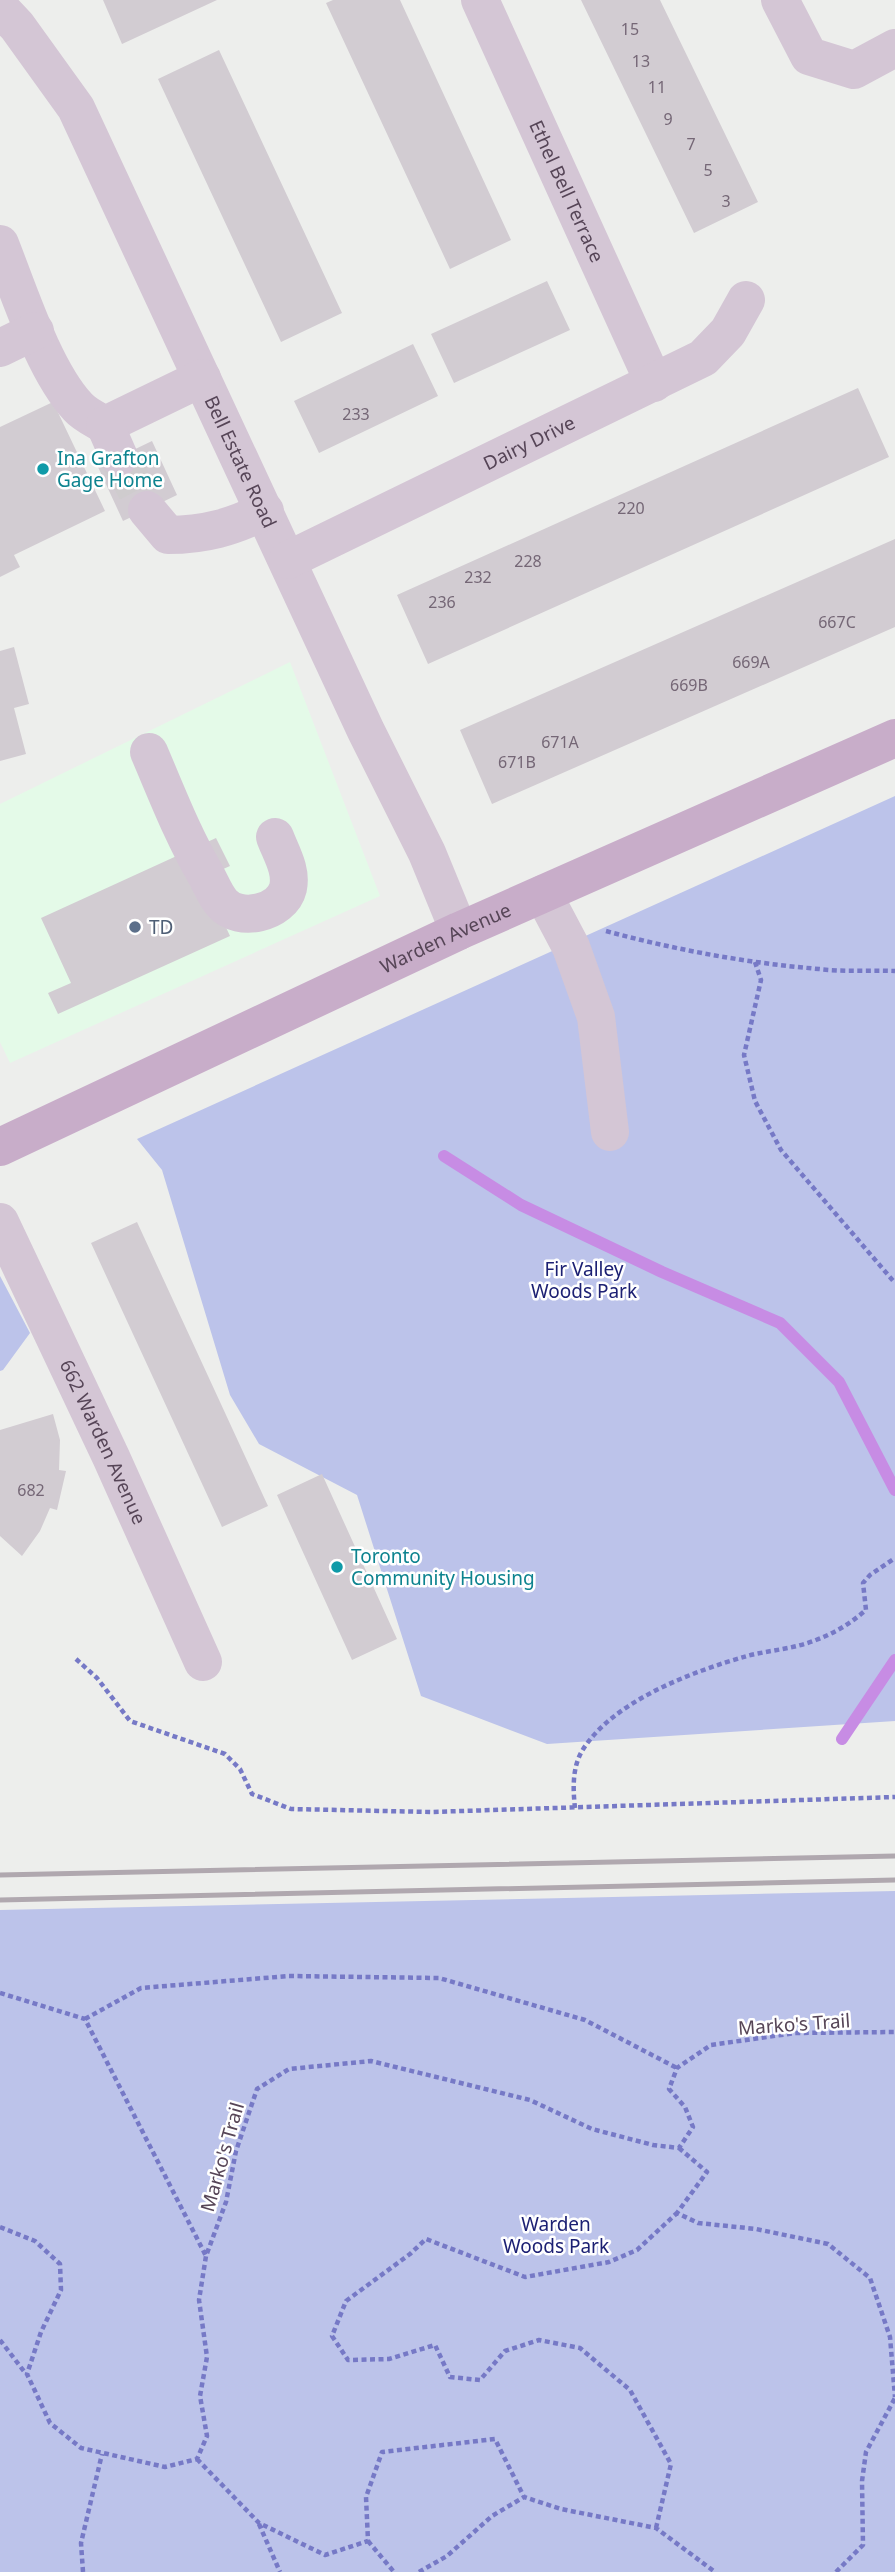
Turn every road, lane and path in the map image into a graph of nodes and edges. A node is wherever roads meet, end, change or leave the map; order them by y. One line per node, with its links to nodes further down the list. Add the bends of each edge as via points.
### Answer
1 (480, 0): 10 (street, Ethel Bell Terrace)
2 (780, 0): 4 (street, via 809,56 854,70)
3 (0, 8): 9 (street, Bell Estate Road, via 76,108)
4 (895, 48)
5 (0, 244): 7 (street)
6 (746, 300): 10 (street, Dairy Drive, via 729,332 703,358)
7 (35, 331): 8 (street); 9 (street, via 62,388 112,441)
8 (0, 348)
9 (202, 378): 12 (street, Bell Estate Road)
10 (654, 383): 13 (street, Dairy Drive)
11 (147, 510): 12 (street, via 168,535 197,535 240,524)
12 (265, 511): 13 (street, Bell Estate Road)
13 (288, 560): 18 (street, Bell Estate Road, via 427,853)
14 (895, 738): 17 (main road, Warden Avenue)
15 (149, 752): 16 (street, via 185,840 222,904 237,914 254,916 287,891 289,873)
16 (275, 837)
17 (543, 894): 18 (main road, Warden Avenue); 22 (street, via 571,947 596,1017)
18 (459, 931): 23 (main road, Warden Avenue)
19 (605, 931): 20 (path)
20 (755, 962): 21 (path, via 822,970); 25 (path, via 761,980 744,1055 755,1101 780,1150)
21 (895, 971)
22 (610, 1132)
23 (0, 1147)
24 (0, 1222): 28 (street, 662 Warden Avenue)
25 (895, 1283)
26 (895, 1558): 30 (path, via 863,1583 866,1610 848,1625 814,1641 746,1657 671,1683 611,1717 581,1752 572,1783)
27 (76, 1659): 30 (path, via 130,1721 225,1754 240,1769 252,1794 291,1809)
28 (203, 1662)
29 (895, 1797): 30 (path)
30 (575, 1808)
31 (0, 1993): 32 (path)
32 (85, 2019): 34 (path, via 141,1988 289,1976 439,1978 585,2020); 38 (path)
33 (895, 2032): 34 (path, Marko's Trail, via 795,2034 711,2045)
34 (677, 2068): 35 (path, via 669,2089 685,2107 693,2126)
35 (679, 2148): 36 (path, via 707,2172); 38 (path, Marko's Trail, via 592,2129 530,2100 371,2061 289,2069 257,2089)
36 (677, 2213): 41 (path, via 698,2223 828,2244 870,2278 890,2337); 46 (path, via 637,2250 609,2262 525,2277 426,2239 346,2301 331,2336 348,2360 389,2359 435,2345 450,2377 480,2380 505,2351 539,2340 580,2347 630,2390 671,2464)
37 (0, 2227): 40 (path, via 35,2241 60,2264 61,2290)
38 (206, 2256): 43 (path, Marko's Trail, via 199,2300 207,2357 201,2396 207,2436)
39 (0, 2340): 40 (path)
40 (27, 2374): 42 (path, via 50,2423 81,2448)
41 (895, 2398): 53 (path, via 866,2452 863,2545)
42 (102, 2454): 43 (path, via 165,2467); 48 (path, via 81,2543)
43 (197, 2459): 45 (path)
44 (524, 2497): 46 (path); 47 (path, via 495,2439 382,2452 366,2497); 51 (path)
45 (259, 2523): 47 (path, via 325,2555); 49 (path)
46 (656, 2528): 52 (path)
47 (368, 2541): 50 (path)
48 (83, 2572)
49 (280, 2572)
50 (394, 2572)
51 (419, 2572)
52 (715, 2572)
53 (836, 2572)

